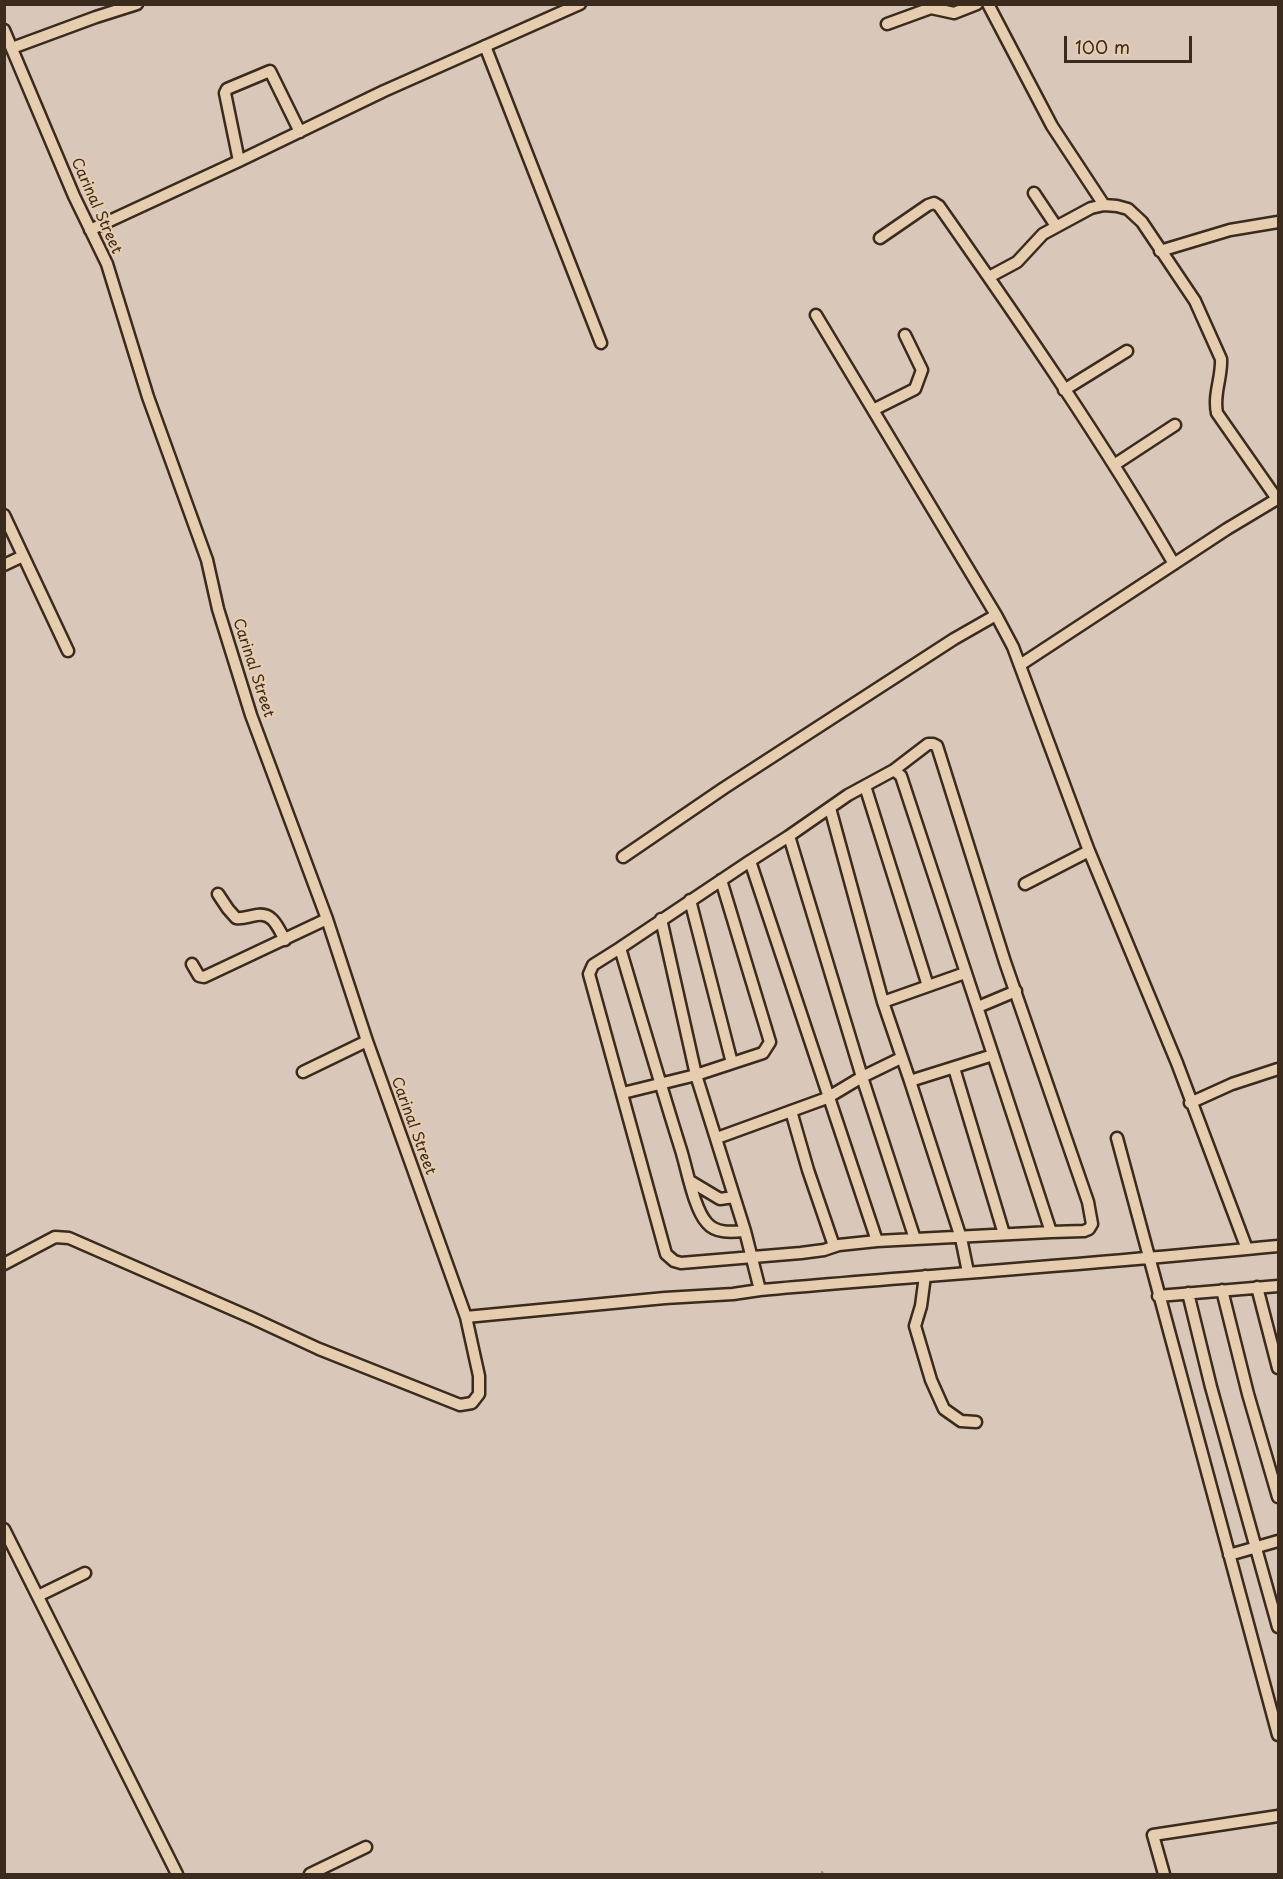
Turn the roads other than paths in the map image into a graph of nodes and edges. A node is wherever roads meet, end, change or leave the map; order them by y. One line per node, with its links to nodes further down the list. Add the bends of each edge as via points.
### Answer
1 (138, 4): 8 (street)
2 (580, 4): 7 (street)
3 (977, 4): 5 (street, via 954,13 932,9)
4 (988, 4): 12 (street, via 1052,126)
5 (887, 24)
6 (4, 30): 8 (street, Carinal Street)
7 (485, 46): 9 (street); 21 (street)
8 (12, 48): 15 (street, Carinal Street)
9 (300, 132): 10 (street); 10 (street, via 270,71 227,89)
10 (239, 161): 15 (street)
11 (1034, 193): 14 (street)
12 (1104, 205): 14 (street); 17 (street, via 1118,206 1134,214)
13 (1278, 222): 17 (street, via 1230,230)
14 (1056, 226): 18 (street, via 1017,262)
15 (90, 230): 46 (street, Carinal Street, via 106,264 148,397 207,560 251,714)
16 (880, 238): 18 (street, via 934,203)
17 (1160, 251): 27 (street, via 1195,301 1221,359 1217,413)
18 (989, 277): 23 (street)
19 (816, 315): 24 (street)
20 (906, 335): 24 (street, via 922,370 915,389)
21 (601, 343)
22 (1127, 351): 23 (street)
23 (1064, 390): 26 (street)
24 (873, 410): 32 (street)
25 (1175, 425): 26 (street)
26 (1114, 465): 30 (street)
27 (1278, 500): 30 (street)
28 (4, 515): 29 (street)
29 (23, 556): 31 (street); 33 (street)
30 (1174, 564): 34 (street)
31 (4, 565)
32 (996, 615): 34 (street); 40 (street)
33 (68, 651)
34 (1020, 665): 39 (street)
35 (894, 770): 36 (street); 51 (street, via 901,776); 53 (street, via 928,744 937,747)
36 (865, 786): 37 (street); 52 (street)
37 (830, 808): 38 (street); 54 (street)
38 (789, 836): 41 (street); 64 (street)
39 (1089, 851): 43 (street); 69 (street)
40 (622, 857)
41 (750, 861): 42 (street); 68 (street)
42 (721, 880): 45 (street); 59 (street, via 770,1042 763,1053)
43 (1024, 884)
44 (218, 894): 48 (street, via 236,918 264,914 271,917)
45 (690, 900): 47 (street); 59 (street)
46 (327, 919): 48 (street); 56 (street, Carinal Street)
47 (661, 920): 49 (street); 63 (street)
48 (285, 940): 50 (street, via 204,977)
49 (620, 948): 66 (street); 67 (street, via 593,965 589,975)
50 (192, 964)
51 (965, 973): 52 (street); 55 (street)
52 (928, 986): 54 (street)
53 (1016, 991): 55 (street); 76 (street, via 1088,1202 1092,1224 1084,1231)
54 (883, 1002): 58 (street)
55 (978, 1007): 57 (street)
56 (367, 1041): 62 (street); 95 (street, Carinal Street)
57 (993, 1055): 60 (street); 76 (street)
58 (902, 1058): 64 (street); 65 (street)
59 (732, 1063): 63 (street)
60 (954, 1068): 65 (street); 77 (street)
61 (1278, 1069): 69 (street)
62 (303, 1072)
63 (696, 1075): 66 (street); 71 (street)
64 (862, 1077): 68 (street); 79 (street)
65 (910, 1081): 78 (street)
66 (659, 1083): 67 (street); 73 (street)
67 (623, 1093): 84 (street, via 666,1254 681,1263)
68 (827, 1098): 70 (street); 80 (street)
69 (1190, 1103): 83 (street)
70 (791, 1111): 71 (street); 81 (street)
71 (717, 1138): 74 (street)
72 (1117, 1138): 85 (street)
73 (690, 1181): 74 (street, via 720,1199); 75 (street, via 710,1226 727,1232)
74 (734, 1197): 75 (street)
75 (746, 1231): 84 (street)
76 (1051, 1232): 77 (street)
77 (1005, 1234): 78 (street)
78 (961, 1238): 79 (street); 87 (street)
79 (915, 1239): 80 (street)
80 (877, 1241): 81 (street)
81 (834, 1246): 84 (street)
82 (1278, 1246): 83 (street)
83 (1246, 1249): 85 (street)
84 (753, 1257): 91 (street)
85 (1149, 1257): 87 (street); 94 (street)
86 (4, 1264): 95 (street, Carinal Street, via 55,1238 69,1238 320,1349 460,1405 472,1403 479,1394)
87 (968, 1272): 88 (street)
88 (925, 1276): 91 (street); 97 (street, via 915,1326 931,1380 944,1409 961,1421)
89 (1278, 1286): 90 (street)
90 (1257, 1287): 92 (street); 96 (street)
91 (760, 1290): 95 (street)
92 (1222, 1290): 93 (street); 98 (street)
93 (1188, 1293): 94 (street); 101 (street)
94 (1158, 1296): 102 (street)
95 (466, 1317)
96 (1278, 1368)
97 (976, 1422)
98 (1278, 1497)
99 (4, 1529): 104 (street)
100 (1278, 1541): 101 (street)
101 (1256, 1548): 102 (street); 105 (street)
102 (1229, 1555): 107 (street)
103 (86, 1573): 104 (street)
104 (38, 1596): 110 (street)
105 (1276, 1606): 106 (street)
106 (1278, 1627)
107 (1278, 1735)
108 (1278, 1816): 112 (street, via 1153,1835)
109 (366, 1847): 111 (street)
110 (177, 1875)
111 (309, 1875)
112 (1164, 1875)

